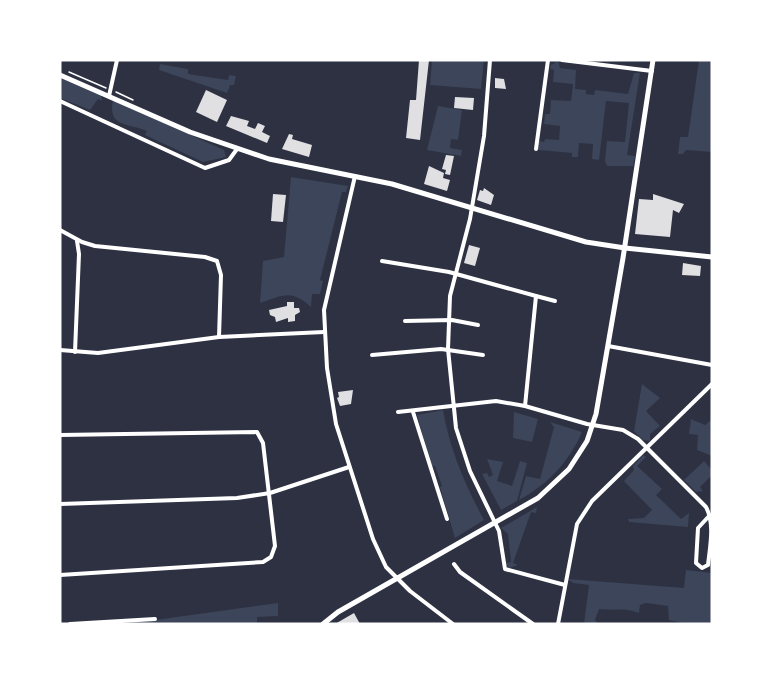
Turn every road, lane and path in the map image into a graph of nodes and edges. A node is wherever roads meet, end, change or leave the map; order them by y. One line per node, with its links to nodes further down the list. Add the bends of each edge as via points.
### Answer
1 (117, 60): 8 (street)
2 (490, 60): 13 (street, via 484,136)
3 (548, 60): 11 (street)
4 (562, 60): 6 (street)
5 (653, 60): 6 (main road)
6 (652, 70): 16 (main road)
7 (60, 75): 8 (main road)
8 (109, 96): 10 (main road)
9 (60, 101): 10 (street, via 200,166 210,167 229,160)
10 (237, 149): 12 (main road)
11 (536, 149)
12 (355, 176): 13 (main road); 25 (street, via 327,288)
13 (471, 208): 16 (main road, via 552,233); 19 (street)
14 (60, 230): 15 (street)
15 (77, 240): 26 (street, via 95,246 217,261 221,275); 30 (street)
16 (625, 248): 17 (main road); 27 (main road)
17 (712, 257)
18 (382, 261): 19 (street)
19 (455, 273): 20 (street); 23 (street)
20 (536, 296): 21 (street); 36 (street)
21 (555, 301)
22 (405, 321): 23 (street)
23 (448, 321): 24 (street); 28 (street)
24 (478, 325)
25 (324, 332): 26 (street); 42 (street, via 333,409)
26 (219, 337): 30 (street, via 106,352)
27 (608, 346): 33 (street); 39 (main road)
28 (448, 349): 31 (street); 32 (street); 35 (street)
29 (60, 350): 30 (street)
30 (75, 352)
31 (372, 355)
32 (483, 355)
33 (712, 365)
34 (712, 384): 41 (street)
35 (452, 406): 36 (street, via 491,401); 38 (street); 47 (street, via 466,461)
36 (525, 406): 39 (street)
37 (398, 412): 38 (street)
38 (413, 412): 46 (street)
39 (593, 425): 41 (street, via 628,432); 47 (main road, via 580,454 560,480)
40 (60, 435): 43 (street, via 253,430 262,438)
41 (647, 447): 45 (street); 51 (street, via 579,518)
42 (349, 467): 43 (street); 50 (street, via 377,551)
43 (270, 493): 44 (street, via 237,498); 49 (street, via 275,546 268,560)
44 (60, 504)
45 (710, 515): 45 (street, via 708,565 702,568 696,563 698,528)
46 (447, 519)
47 (496, 523): 50 (main road); 51 (street, via 505,569)
48 (454, 564): 56 (street)
49 (60, 575)
50 (398, 579): 54 (main road); 55 (street)
51 (565, 585): 57 (street)
52 (156, 619): 53 (street)
53 (70, 624)
54 (323, 624)
55 (453, 624)
56 (533, 624)
57 (558, 624)

